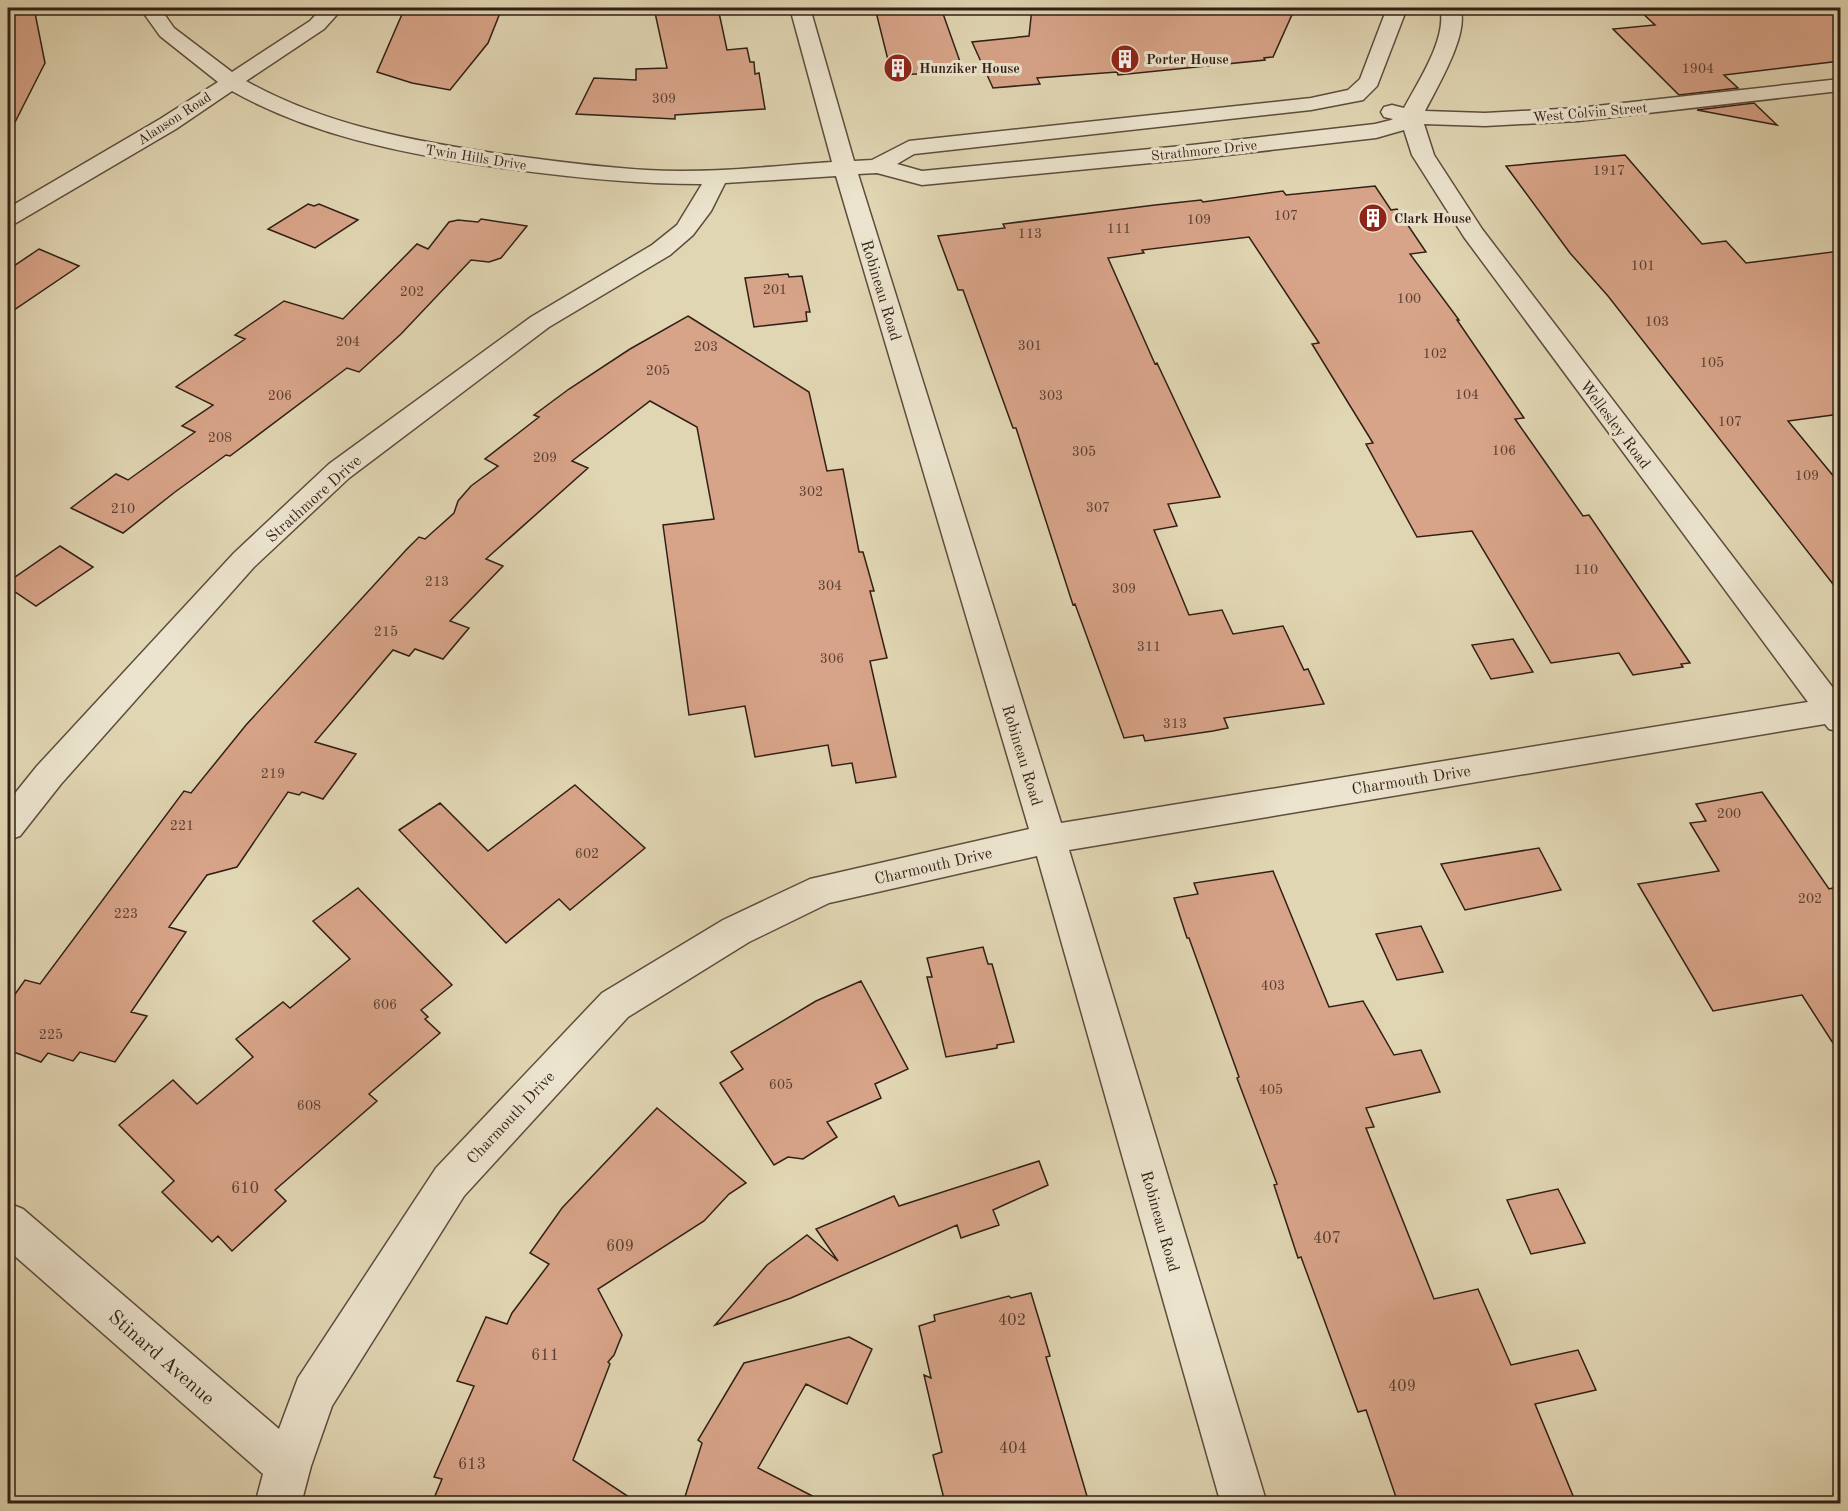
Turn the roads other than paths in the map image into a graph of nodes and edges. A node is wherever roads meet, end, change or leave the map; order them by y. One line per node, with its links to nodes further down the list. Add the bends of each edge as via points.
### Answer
1 (150, 8): 6 (street, Twin Hills Drive, via 167,32)
2 (333, 8): 6 (street, Alanson Road, via 317,25)
3 (800, 8): 12 (street, Robineau Road)
4 (1397, 8): 8 (street, Strathmore Drive, via 1370,82 1355,95)
5 (1450, 8): 10 (street, via 1453,16 1442,56)
6 (230, 81): 13 (street, Twin Hills Drive, via 266,101 329,126 428,150 647,177); 14 (street, Alanson Road, via 168,124)
7 (1830, 86): 9 (street); 10 (street, West Colvin Street, via 1583,115 1494,120)
8 (1340, 99): 10 (street, West Colvin Street); 11 (street, Strathmore Drive, via 909,148)
9 (1840, 105)
10 (1411, 116): 11 (street, Strathmore Drive, via 1399,125 1376,131 922,178); 15 (street, Wellesley Road, via 1423,155 1472,232)
11 (877, 166): 12 (street, Strathmore Drive)
12 (845, 168): 13 (street, Twin Hills Drive); 17 (street, Robineau Road)
13 (717, 177): 16 (street, Strathmore Drive, via 685,230 661,250 540,322 339,471 244,560 49,775)
14 (8, 218)
15 (1838, 713): 17 (street, Charmouth Drive)
16 (8, 826)
17 (1049, 839): 19 (street, Charmouth Drive, via 823,890 735,931 615,1005 450,1182 314,1394); 20 (street, Robineau Road)
18 (8, 1223): 19 (street, Stinard Avenue)
19 (283, 1485)
20 (1244, 1503)

